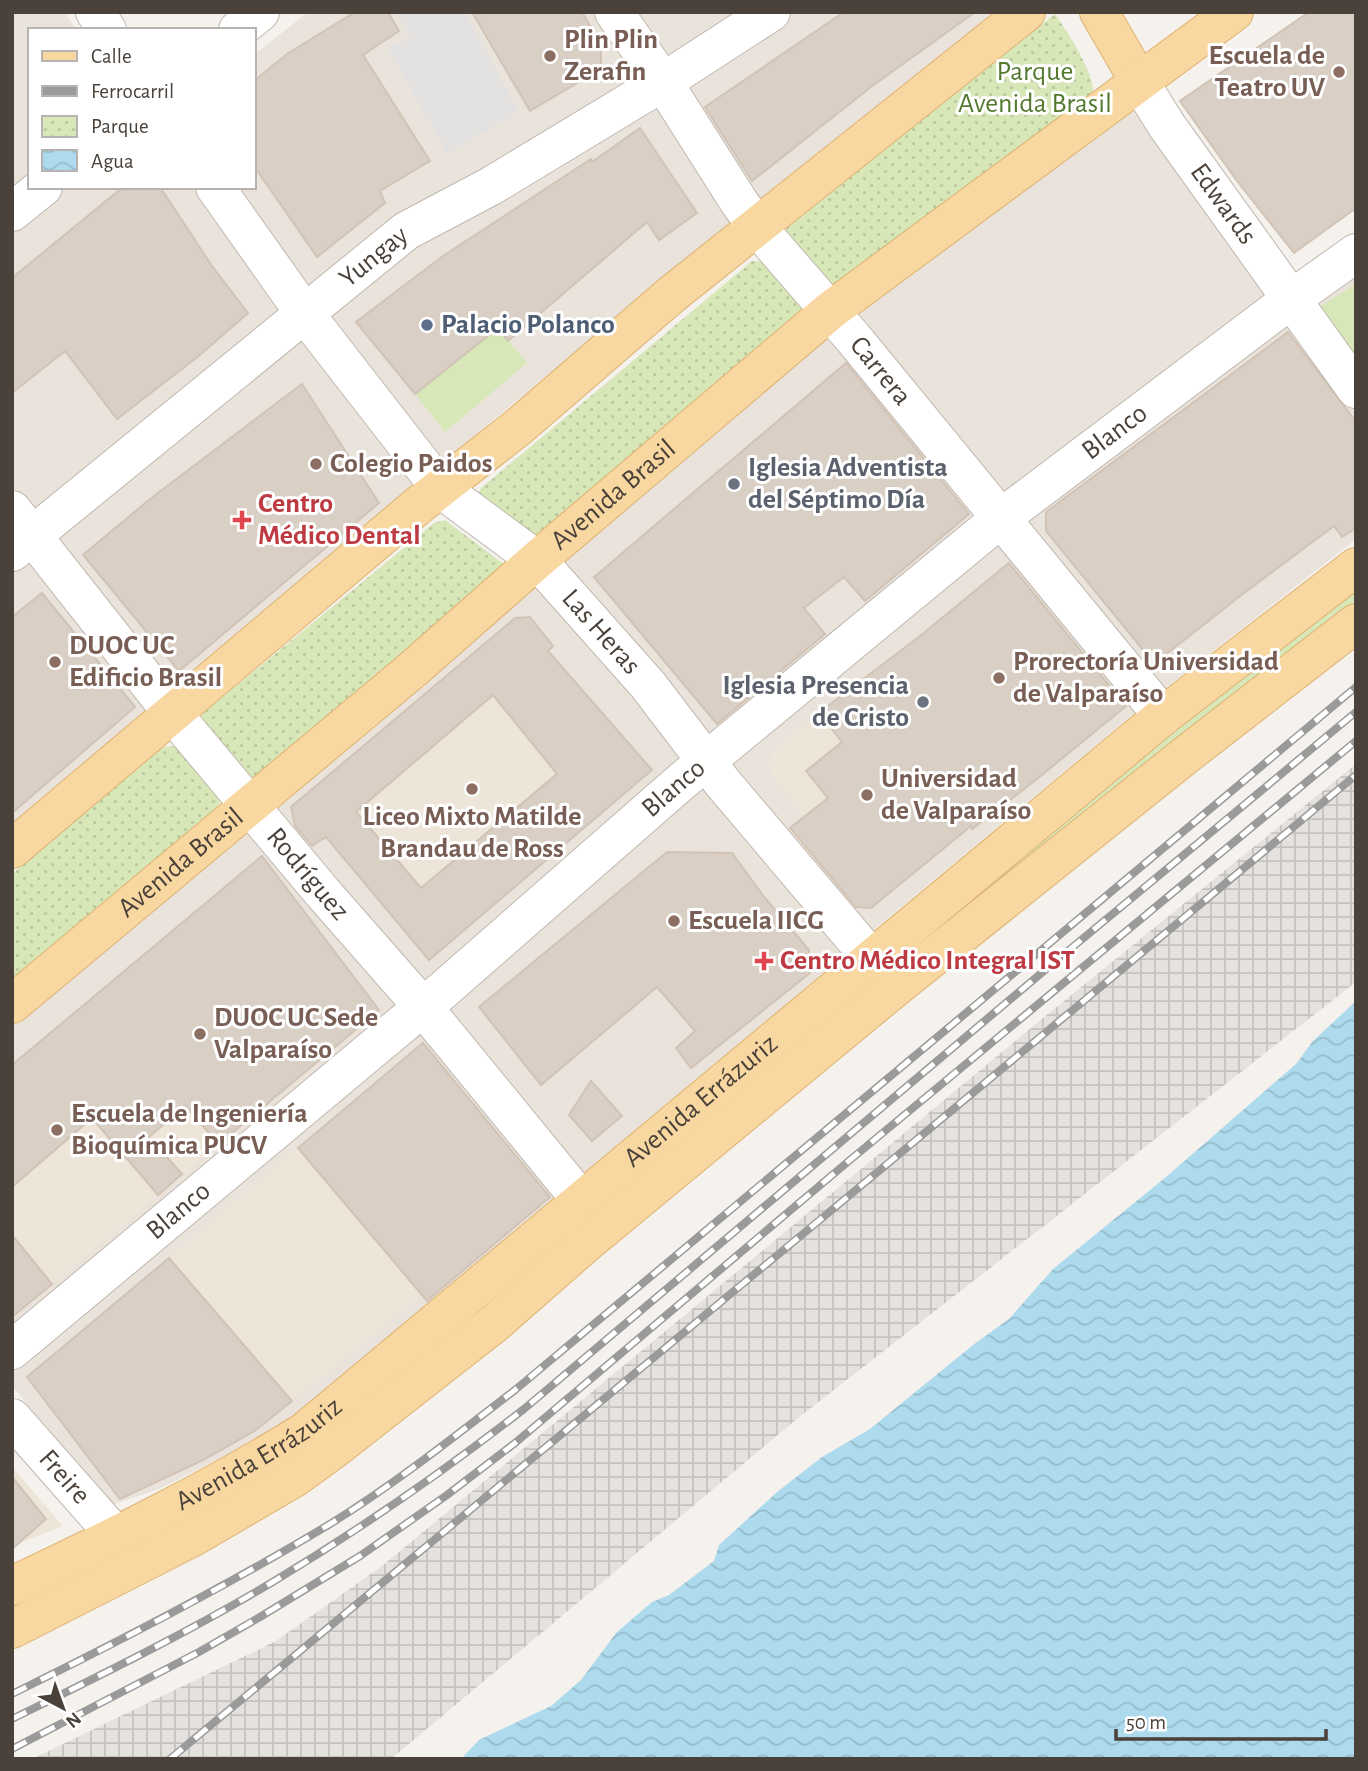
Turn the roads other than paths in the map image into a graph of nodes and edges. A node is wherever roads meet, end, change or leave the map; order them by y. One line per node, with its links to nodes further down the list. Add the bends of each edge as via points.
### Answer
1 (95, 12): 8 (street)
2 (260, 12): 9 (street)
3 (614, 12): 11 (street, Carrera)
4 (771, 12): 11 (street, Yungay)
5 (1026, 12): 15 (main road)
6 (1100, 12): 10 (main road, Edwards)
7 (1234, 12): 10 (main road, Avenida Brasil)
8 (106, 28)
9 (240, 28)
10 (1139, 81): 17 (street, Edwards); 18 (main road, Avenida Brasil)
11 (663, 82): 15 (street, Carrera); 19 (street, Yungay, via 491,186 406,231)
12 (41, 189): 14 (street)
13 (216, 189): 19 (street, Las Heras)
14 (12, 212)
15 (757, 227): 18 (street, Carrera); 21 (main road)
16 (1356, 253): 17 (street, Blanco)
17 (1290, 300): 20 (street, Edwards); 22 (street, Blanco)
18 (831, 310): 22 (street, Carrera); 24 (main road, Avenida Brasil)
19 (305, 314): 21 (street, Las Heras); 23 (street, Yungay)
20 (1356, 389)
21 (441, 489): 24 (street, Las Heras); 27 (main road)
22 (1001, 518): 28 (street, Carrera); 29 (street, Blanco)
23 (19, 533): 27 (street, Rodríguez)
24 (537, 561): 29 (street, Las Heras, via 649,685); 30 (main road, Avenida Brasil)
25 (1356, 567): 28 (main road, Avenida Errázuriz)
26 (1356, 623): 40 (main road, Avenida Errázuriz, via 897,986 495,1323 334,1449 193,1537)
27 (173, 714): 30 (street, Rodríguez); 31 (main road)
28 (1163, 716): 32 (main road, Avenida Errázuriz)
29 (706, 762): 32 (street, Las Heras); 34 (street, Blanco)
30 (249, 805): 33 (main road, Avenida Brasil); 34 (street, Rodríguez)
31 (12, 849)
32 (871, 958): 35 (main road, Avenida Errázuriz)
33 (12, 1004)
34 (423, 1007): 35 (street, Rodríguez); 36 (street, Blanco)
35 (581, 1200): 38 (main road, Avenida Errázuriz, via 304,1432)
36 (12, 1350)
37 (12, 1418): 38 (street, Freire)
38 (116, 1536): 39 (main road, Avenida Errázuriz)
39 (12, 1586)
40 (12, 1629)

